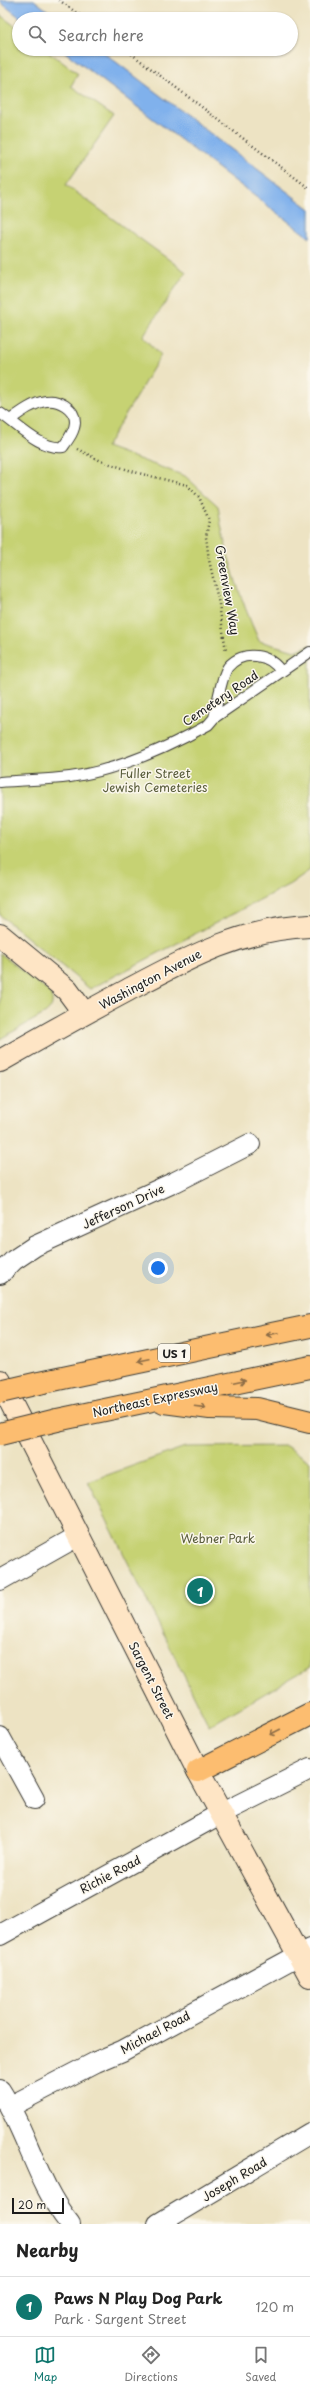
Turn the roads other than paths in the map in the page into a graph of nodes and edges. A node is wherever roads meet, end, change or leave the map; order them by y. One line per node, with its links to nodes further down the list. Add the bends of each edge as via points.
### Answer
1 (0, 413): 2 (lane)
2 (10, 420): 2 (lane, via 38,403 55,401 66,406 75,423 63,447 54,448)
3 (310, 652): 4 (lane, Cemetery Road)
4 (281, 672): 5 (lane, Cemetery Road); 5 (lane, via 276,664 259,656 240,659 228,667)
5 (214, 718): 6 (lane, Cemetery Road, via 208,725 181,740 115,767 71,777)
6 (0, 782)
7 (310, 926): 9 (street, Washington Avenue, via 268,931 216,945)
8 (0, 935): 9 (street, via 67,990)
9 (84, 1013): 10 (street, Washington Avenue)
10 (0, 1061)
11 (250, 1144): 12 (street, Jefferson Drive, via 175,1182 36,1246 14,1260)
12 (0, 1274)
13 (310, 1326): 16 (highway, US 1, one-way to 16, bridge)
14 (310, 1367): 17 (highway, Northeast Expressway, one-way to 14)
15 (0, 1381): 20 (street, Sargent Street)
16 (0, 1392)
17 (147, 1400): 18 (highway, one-way to 18, via 210,1408 257,1409); 19 (highway, Northeast Expressway, bridge)
18 (310, 1422)
19 (0, 1434)
20 (78, 1536): 21 (street); 25 (street, Sargent Street)
21 (0, 1580)
22 (310, 1714): 25 (highway, one-way to 25)
23 (0, 1737): 26 (street)
24 (310, 1769): 27 (street, Richie Road)
25 (198, 1771): 27 (street, Sargent Street)
26 (34, 1799)
27 (220, 1814): 28 (street, Richie Road); 29 (street, Sargent Street)
28 (0, 1935)
29 (304, 1952): 30 (street, Sargent Street); 32 (street, Michael Road, via 122,2050)
30 (310, 1976)
31 (0, 2090): 32 (street)
32 (11, 2106): 34 (street, via 43,2183)
33 (310, 2133): 35 (street, Joseph Road)
34 (70, 2224)
35 (158, 2224)

